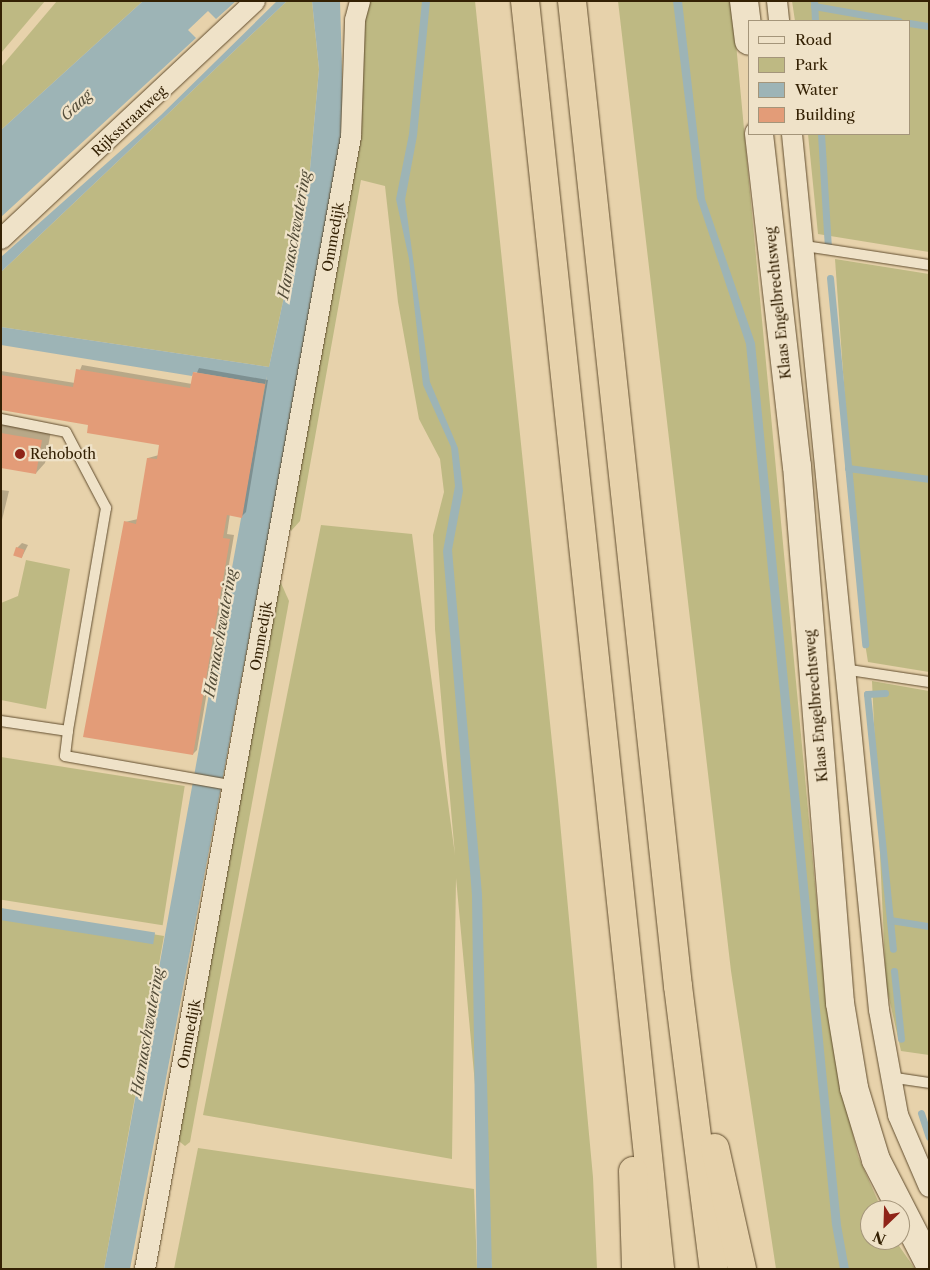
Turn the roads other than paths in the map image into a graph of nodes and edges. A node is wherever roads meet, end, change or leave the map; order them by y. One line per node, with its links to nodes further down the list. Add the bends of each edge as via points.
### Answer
1 (255, 1): 11 (street, Rijksstraatweg)
2 (360, 1): 19 (street, Ommedijk, via 355,20 351,137)
3 (525, 1): 20 (highway)
4 (572, 1): 21 (highway)
5 (744, 1): 8 (main road)
6 (777, 1): 7 (street)
7 (779, 20)
8 (748, 33)
9 (759, 135): 25 (main road, Klaas Engelbrechtsweg, via 797,466 840,1003 854,1088 876,1160)
10 (792, 135): 12 (street)
11 (1, 239)
12 (805, 246): 13 (lane); 15 (street)
13 (929, 265)
14 (1, 419): 18 (lane, via 66,432 106,508)
15 (842, 669): 16 (lane); 22 (street)
16 (929, 682)
17 (1, 721): 18 (lane)
18 (68, 732): 19 (lane, via 65,756)
19 (230, 785): 26 (street, Ommedijk)
20 (628, 969): 27 (highway); 28 (highway)
21 (678, 986): 29 (highway); 30 (highway)
22 (888, 1077): 23 (lane); 24 (street, via 898,1115)
23 (929, 1083)
24 (929, 1187)
25 (929, 1263)
26 (145, 1269)
27 (636, 1269)
28 (660, 1269)
29 (714, 1269)
30 (742, 1269)

